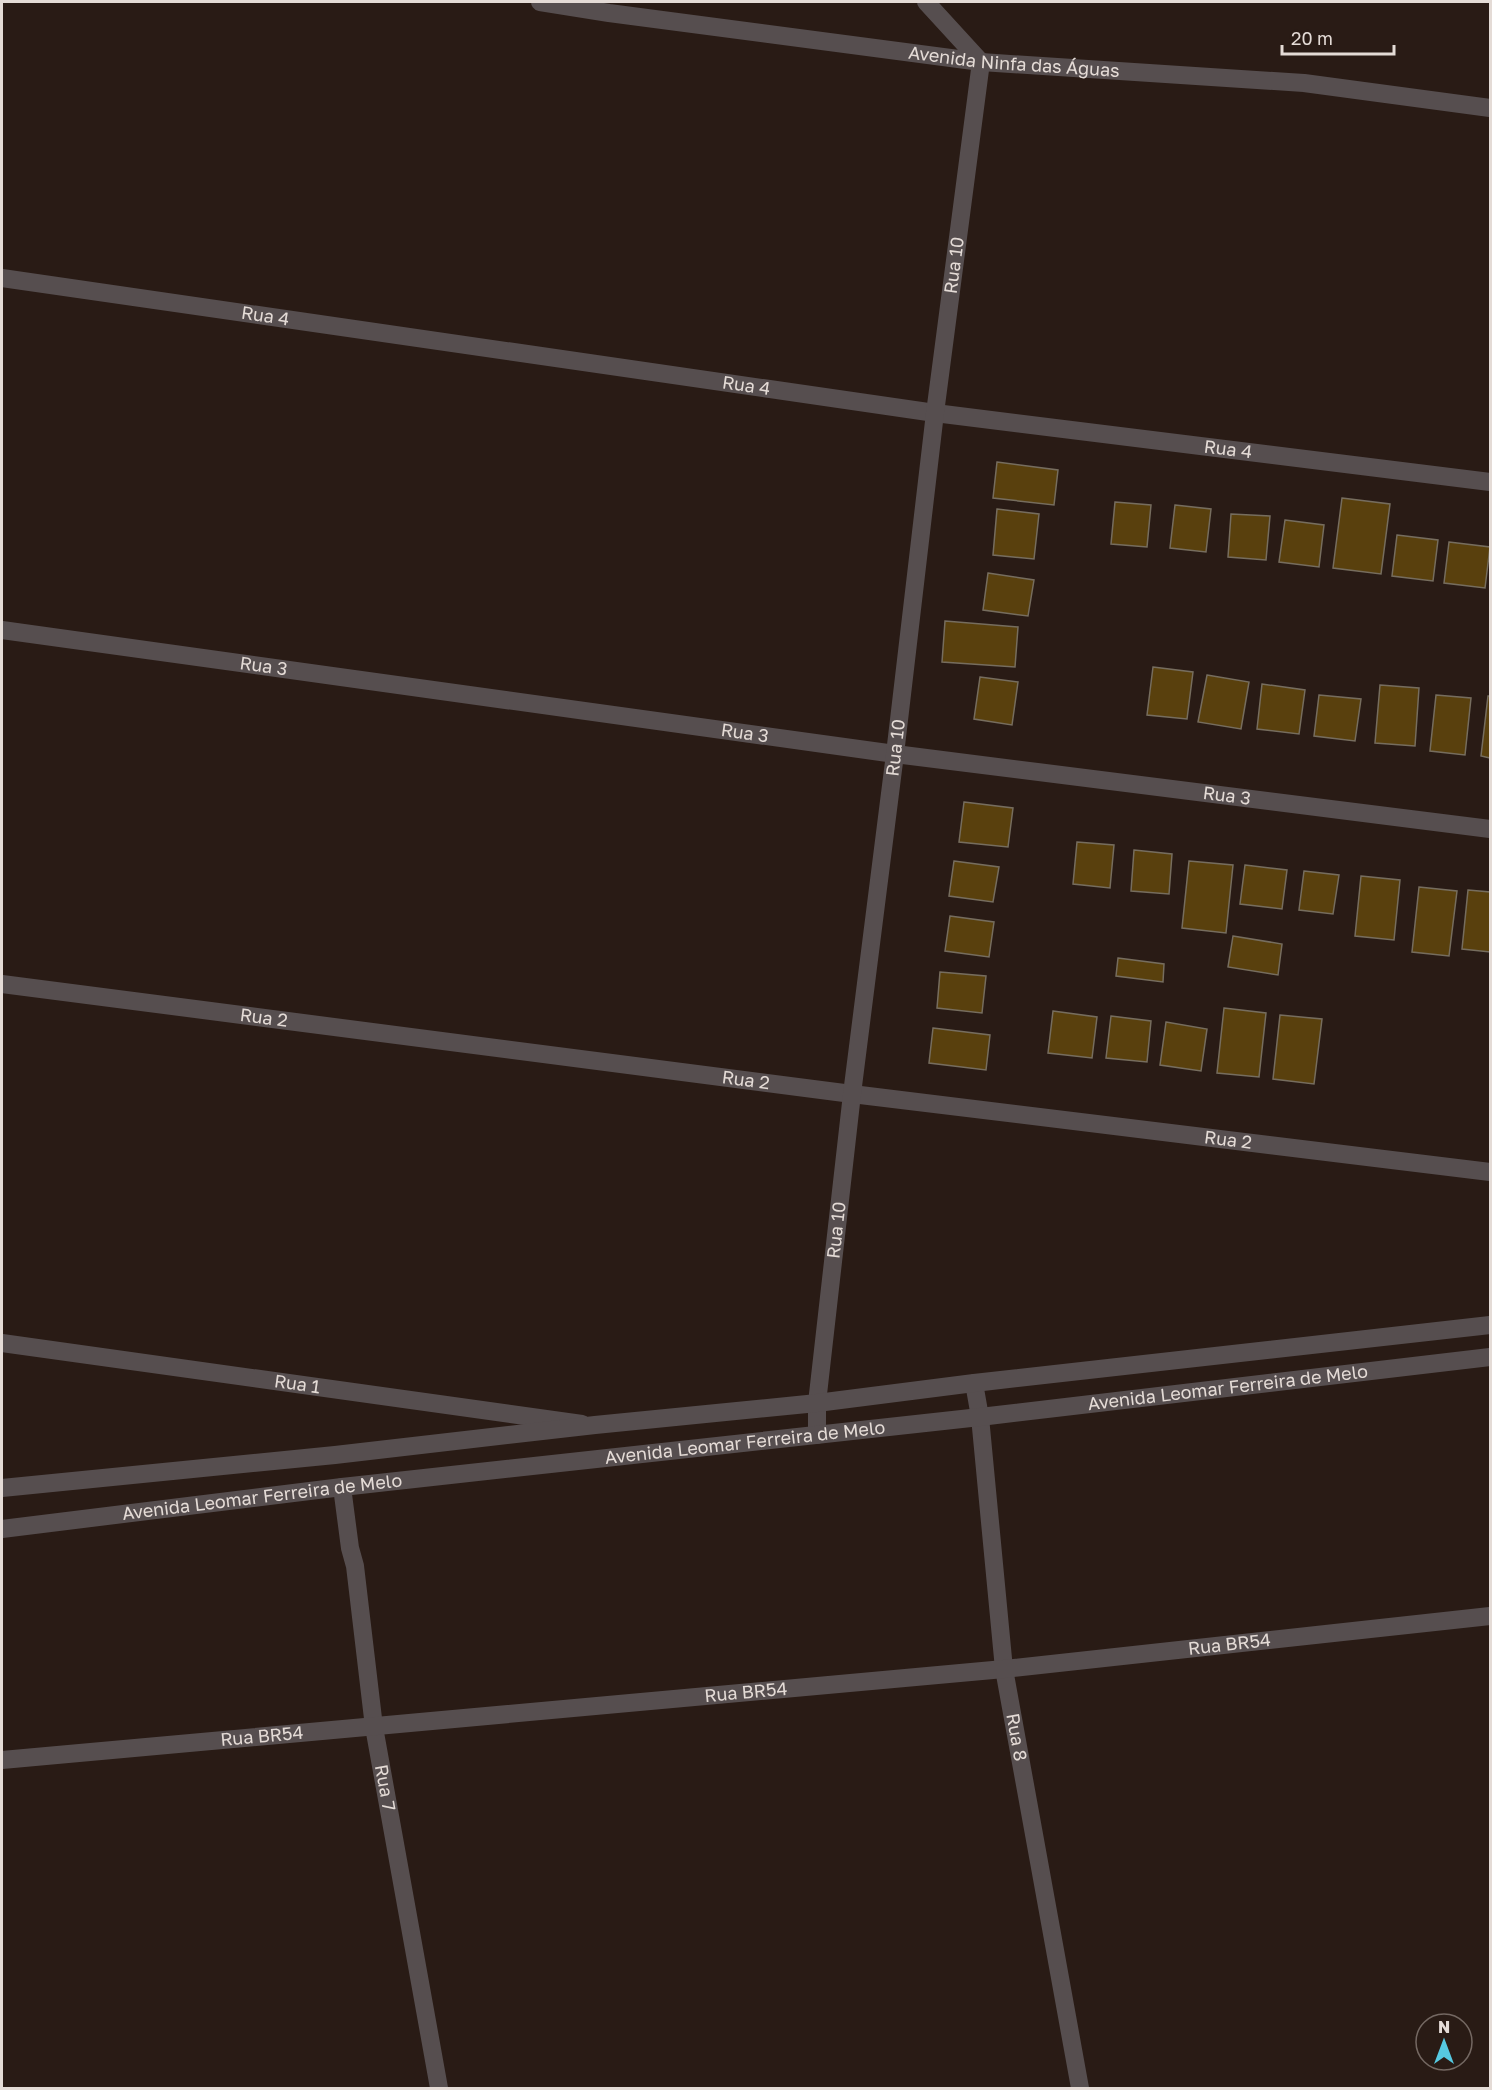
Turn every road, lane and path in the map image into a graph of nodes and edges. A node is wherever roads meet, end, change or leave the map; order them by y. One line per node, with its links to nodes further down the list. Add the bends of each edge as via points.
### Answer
1 (540, 2): 4 (street, Avenida Ninfa das Águas)
2 (633, 2): 4 (street)
3 (926, 2): 5 (street)
4 (609, 13): 5 (street, Avenida Ninfa das Águas)
5 (981, 62): 6 (street, Avenida Ninfa das Águas, via 1304,83); 8 (street, Rua 10)
6 (1491, 108)
7 (2, 278): 8 (street, Rua 4)
8 (935, 413): 9 (street, Rua 4); 11 (street, Rua 10)
9 (1491, 482)
10 (2, 630): 11 (street, Rua 3)
11 (896, 754): 12 (street, Rua 3); 14 (street, Rua 10)
12 (1491, 829)
13 (2, 984): 14 (street, Rua 2)
14 (852, 1094): 15 (street, Rua 2); 20 (street, Rua 10)
15 (1491, 1172)
16 (1491, 1324): 19 (street, Avenida Leomar Ferreira de Melo)
17 (2, 1342): 22 (street, Rua 1)
18 (1491, 1357): 21 (street, Avenida Leomar Ferreira de Melo)
19 (974, 1383): 20 (street, Avenida Leomar Ferreira de Melo); 21 (street, Rua 8)
20 (817, 1403): 22 (street, Avenida Leomar Ferreira de Melo); 23 (street, Rua 10)
21 (980, 1417): 23 (street, Avenida Leomar Ferreira de Melo); 28 (street, Rua 8)
22 (594, 1425): 25 (street, Avenida Leomar Ferreira de Melo)
23 (817, 1435): 24 (street, Avenida Leomar Ferreira de Melo)
24 (342, 1487): 26 (street, Avenida Leomar Ferreira de Melo); 29 (street, Rua 7)
25 (2, 1488)
26 (2, 1529)
27 (1491, 1616): 28 (street, Rua BR54)
28 (1004, 1669): 29 (street, Rua BR54); 32 (street, Rua 8)
29 (374, 1727): 30 (street, Rua BR54); 31 (street, Rua 7)
30 (2, 1760)
31 (440, 2088)
32 (1080, 2088)

